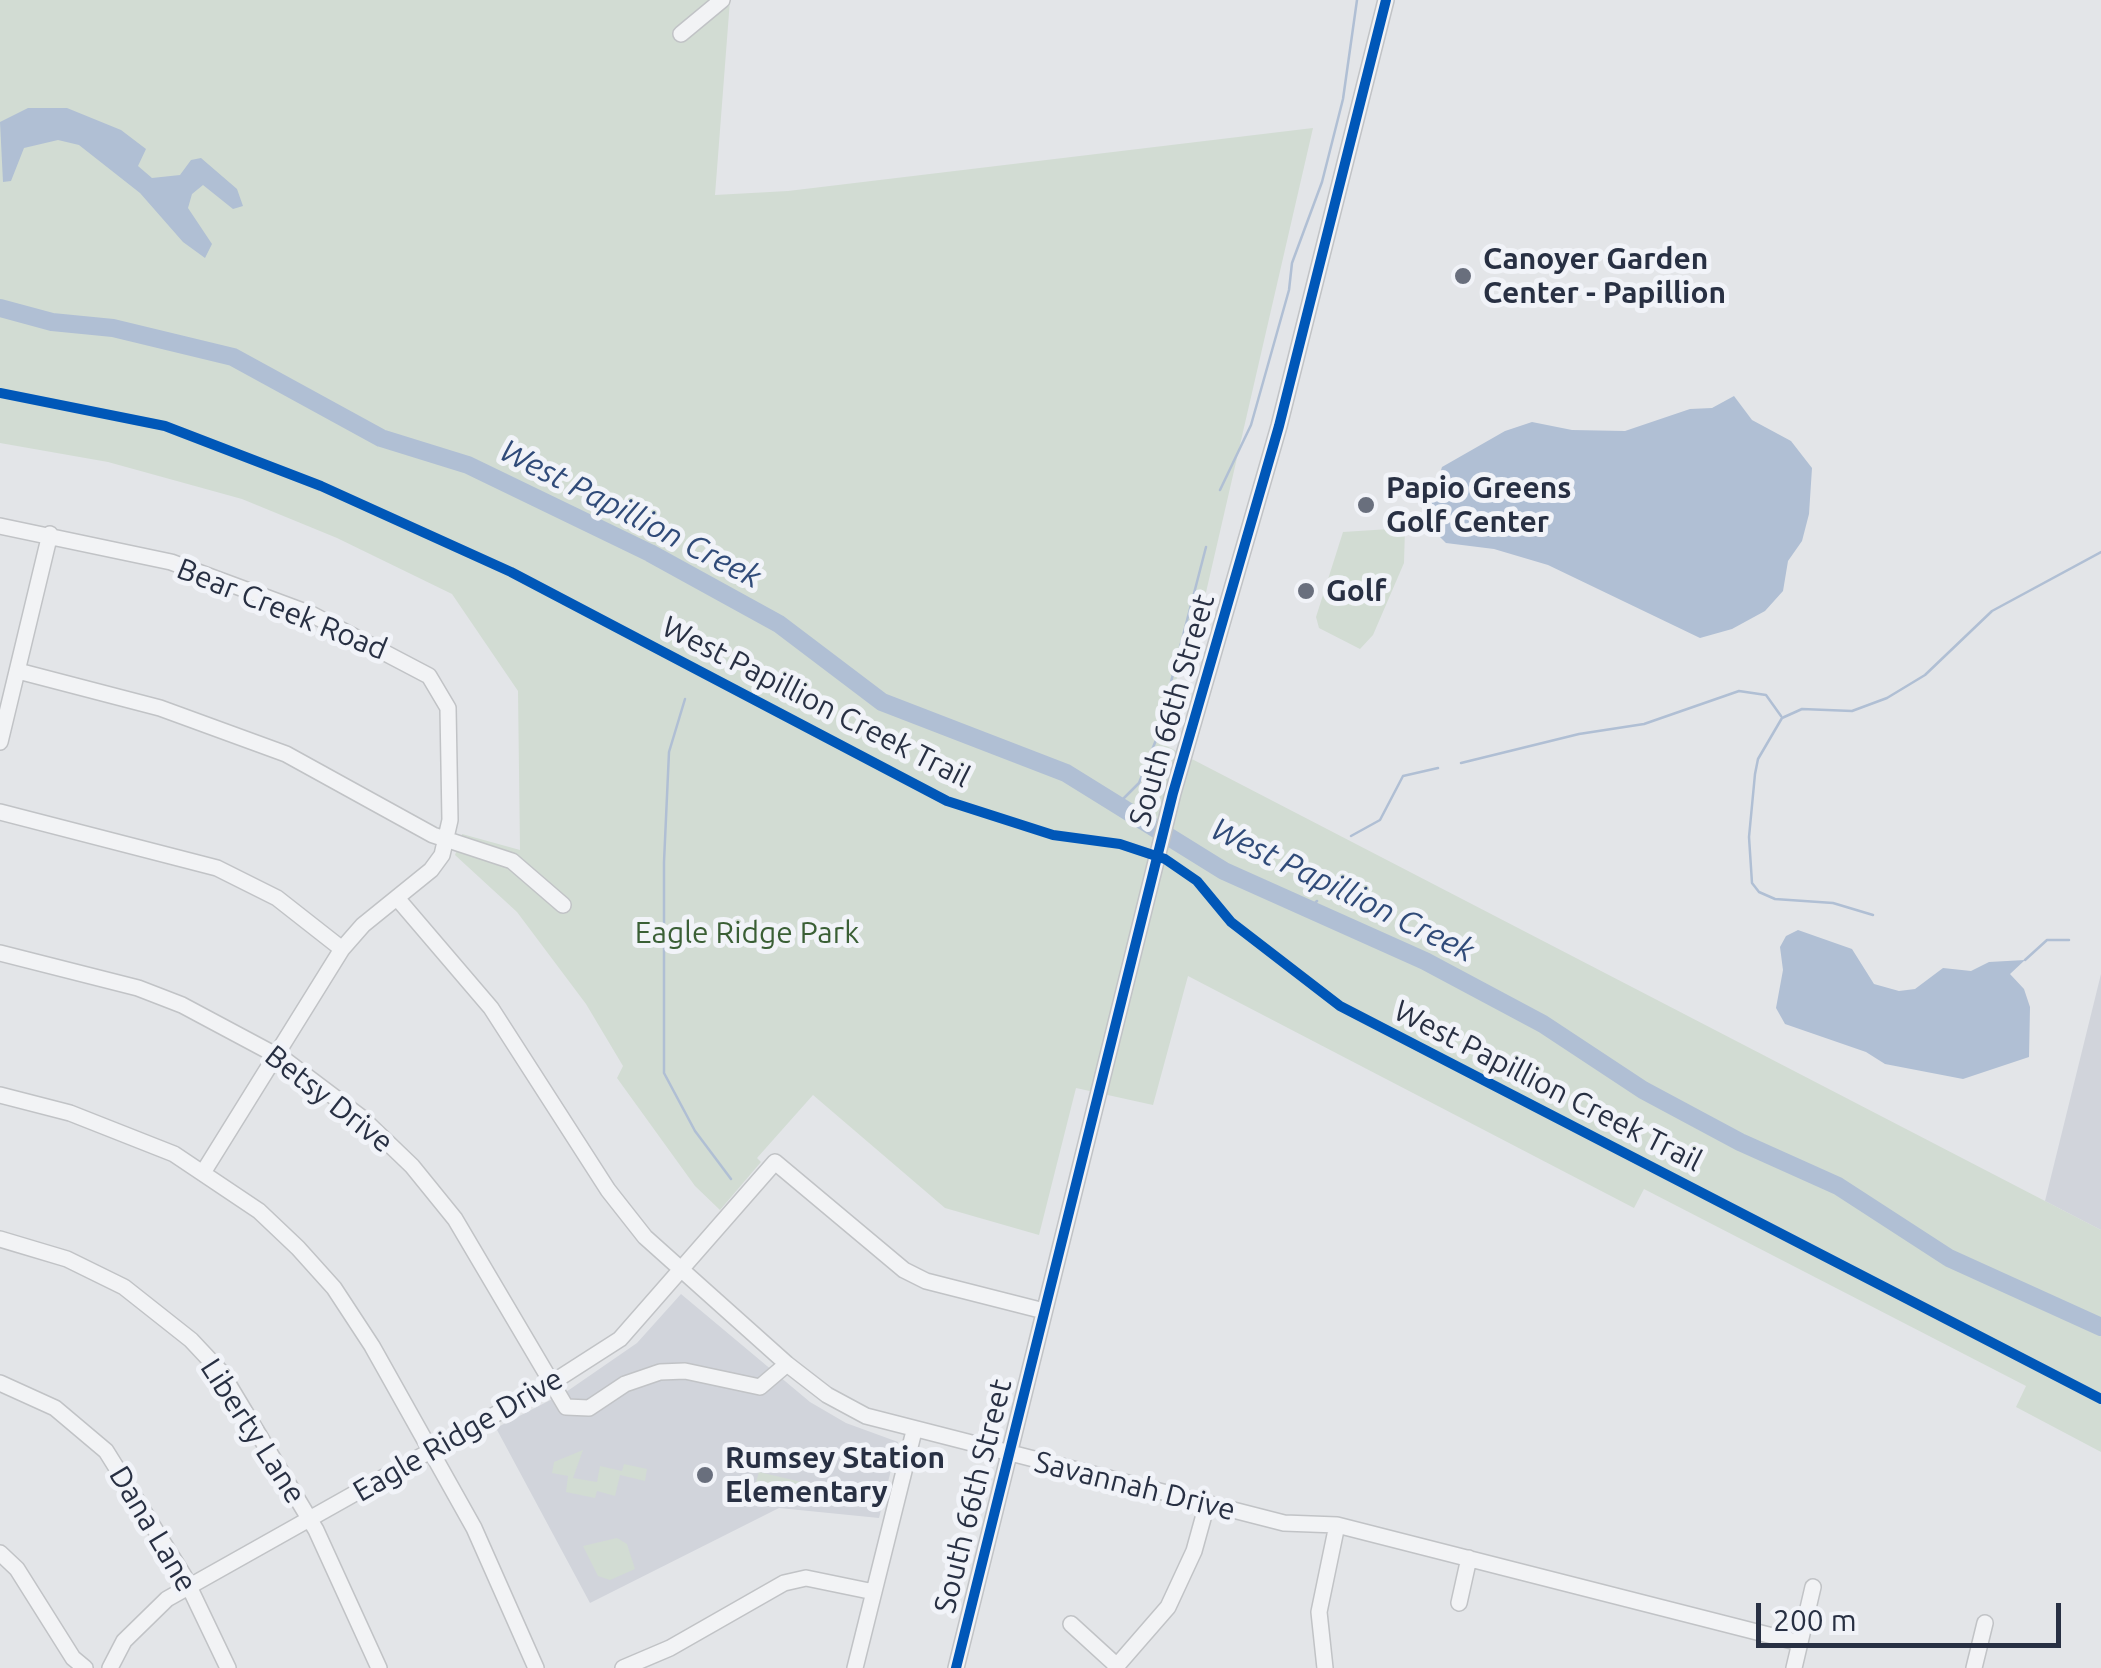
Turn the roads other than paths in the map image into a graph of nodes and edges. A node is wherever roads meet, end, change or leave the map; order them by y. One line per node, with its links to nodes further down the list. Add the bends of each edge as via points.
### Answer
1 (722, 0): 3 (street)
2 (1386, 0): 19 (street, South 66th Street, via 1279,426 1172,793)
3 (681, 34)
4 (0, 526): 5 (street, Bear Creek Road)
5 (50, 534): 6 (street); 9 (street, Bear Creek Road, via 172,562 244,587 429,676 448,708)
6 (18, 672): 7 (street); 9 (street, via 222,728 350,785)
7 (0, 742)
8 (0, 812): 12 (street, via 217,868 277,898)
9 (447, 841): 10 (street, via 431,870); 11 (street, via 512,860)
10 (397, 898): 12 (street); 18 (street, Savannah Drive, via 491,1008 622,1208)
11 (564, 906)
12 (342, 949): 14 (street)
13 (0, 953): 14 (street, Betsy Drive, via 182,1004)
14 (278, 1055): 16 (street); 21 (street, Betsy Drive, via 362,1118 412,1166 477,1252)
15 (0, 1095): 16 (street, via 118,1129)
16 (204, 1171): 24 (street, via 260,1211 334,1288)
17 (0, 1239): 27 (street, Liberty Lane, via 94,1271 191,1340 246,1409)
18 (682, 1271): 19 (street, Eagle Ridge Drive, via 775,1162 904,1270); 20 (street, Savannah Drive); 21 (street, Eagle Ridge Drive, via 620,1340)
19 (1044, 1311): 25 (street, South 66th Street)
20 (787, 1364): 21 (street, Betsy Drive, via 760,1386 660,1372 578,1409 566,1407); 23 (street, Savannah Drive, via 840,1402)
21 (553, 1382): 24 (street, Eagle Ridge Drive)
22 (0, 1383): 31 (street, Dana Lane, via 55,1408 106,1451)
23 (914, 1431): 25 (street, Savannah Drive); 33 (street)
24 (430, 1449): 27 (street, Eagle Ridge Drive); 43 (street, via 474,1528)
25 (1010, 1454): 26 (street, Savannah Drive); 46 (street, South 66th Street)
26 (1207, 1504): 28 (street, Savannah Drive, via 1284,1523); 38 (street, via 1168,1607)
27 (310, 1520): 31 (street, Eagle Ridge Drive); 42 (street, Liberty Lane)
28 (1337, 1525): 30 (street, Savannah Drive); 47 (street, via 1319,1612)
29 (0, 1553): 39 (street)
30 (1469, 1558): 34 (street); 37 (street, Savannah Drive)
31 (190, 1586): 40 (street, Eagle Ridge Drive, via 147,1615); 41 (street, Dana Lane)
32 (1813, 1587): 37 (street)
33 (874, 1592): 44 (street, via 806,1578 784,1583); 45 (street)
34 (1460, 1603)
35 (1985, 1623): 49 (street)
36 (1071, 1624): 38 (street)
37 (1800, 1643): 48 (street)
38 (1116, 1667)
39 (85, 1668)
40 (110, 1668)
41 (228, 1668)
42 (378, 1668)
43 (536, 1668)
44 (623, 1668)
45 (855, 1668)
46 (956, 1668)
47 (1325, 1668)
48 (1794, 1668)
49 (1974, 1668)

